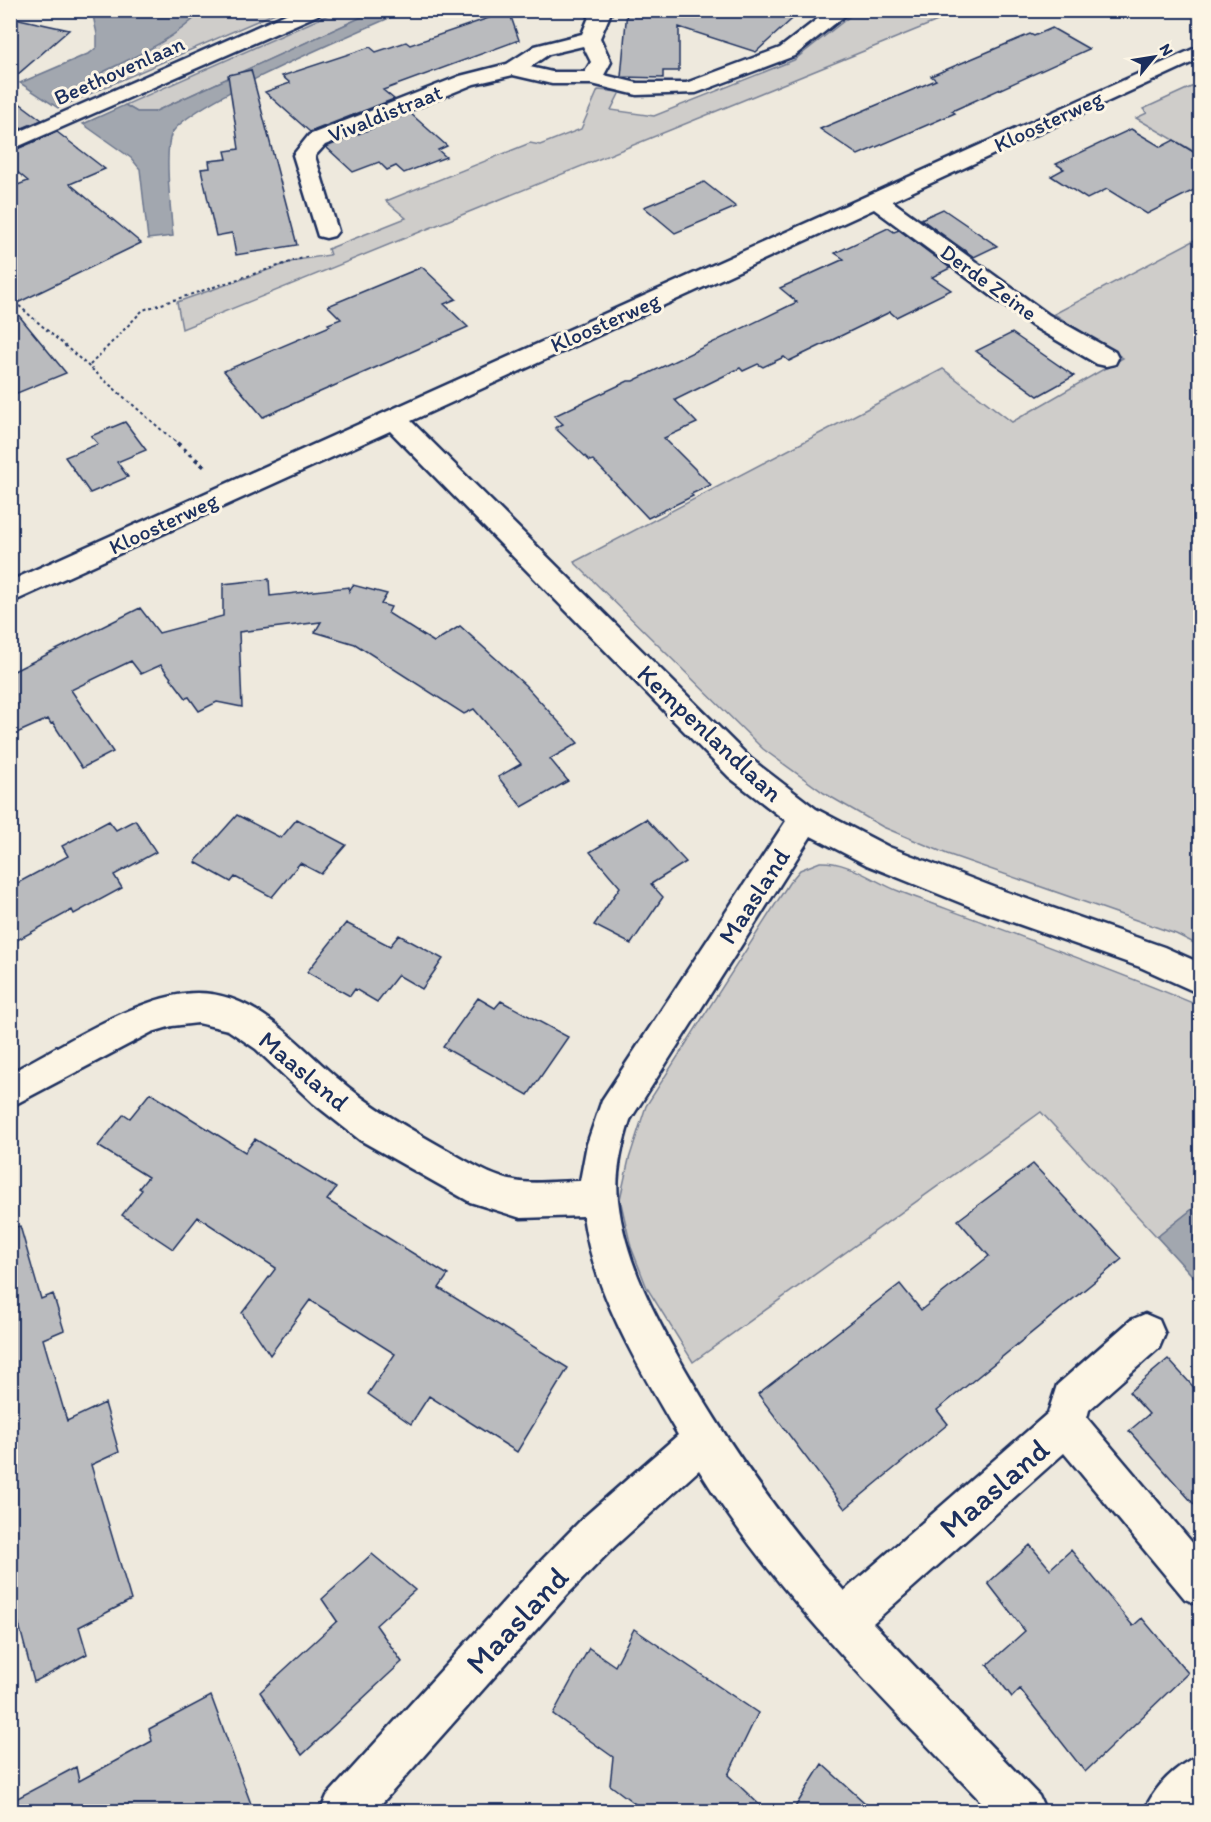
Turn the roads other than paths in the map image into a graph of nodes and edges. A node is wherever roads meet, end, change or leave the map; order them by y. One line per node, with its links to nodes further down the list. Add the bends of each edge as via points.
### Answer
1 (314, 10): 8 (street, Beethovenlaan)
2 (602, 10): 4 (street)
3 (842, 10): 7 (street, via 788,52 688,89 637,89)
4 (590, 38): 6 (street, Vivaldistraat, via 542,50); 7 (street, via 601,62)
5 (1200, 52): 9 (street, Kloosterweg)
6 (514, 68): 7 (street, via 566,81); 10 (street, Vivaldistraat, via 467,80 317,140 304,155)
7 (592, 78)
8 (10, 144)
9 (876, 200): 11 (street, Derde Zeine, via 1040,320); 12 (street, Kloosterweg)
10 (327, 231)
11 (1106, 358)
12 (393, 418): 13 (street, Kloosterweg); 14 (street, Kempenlandlaan, via 740,768)
13 (10, 593)
14 (804, 818): 15 (street, Kempenlandlaan, via 878,856); 17 (street, Maasland, via 615,1112 603,1142)
15 (1200, 978)
16 (10, 1091): 17 (street, Maasland, via 143,1020 198,1008 236,1016 268,1038 374,1128 483,1190 521,1200)
17 (598, 1197): 20 (street, Maasland, via 621,1287)
18 (1145, 1334): 19 (street, Maasland, via 1071,1399)
19 (1066, 1424): 21 (street, Maasland); 22 (street, Maasland)
20 (703, 1440): 22 (street, Maasland, via 773,1541); 24 (street, Maasland, via 552,1580)
21 (1200, 1584)
22 (841, 1623): 25 (street, Maasland)
23 (1200, 1778): 26 (street)
24 (343, 1812)
25 (1023, 1812)
26 (1167, 1812)

